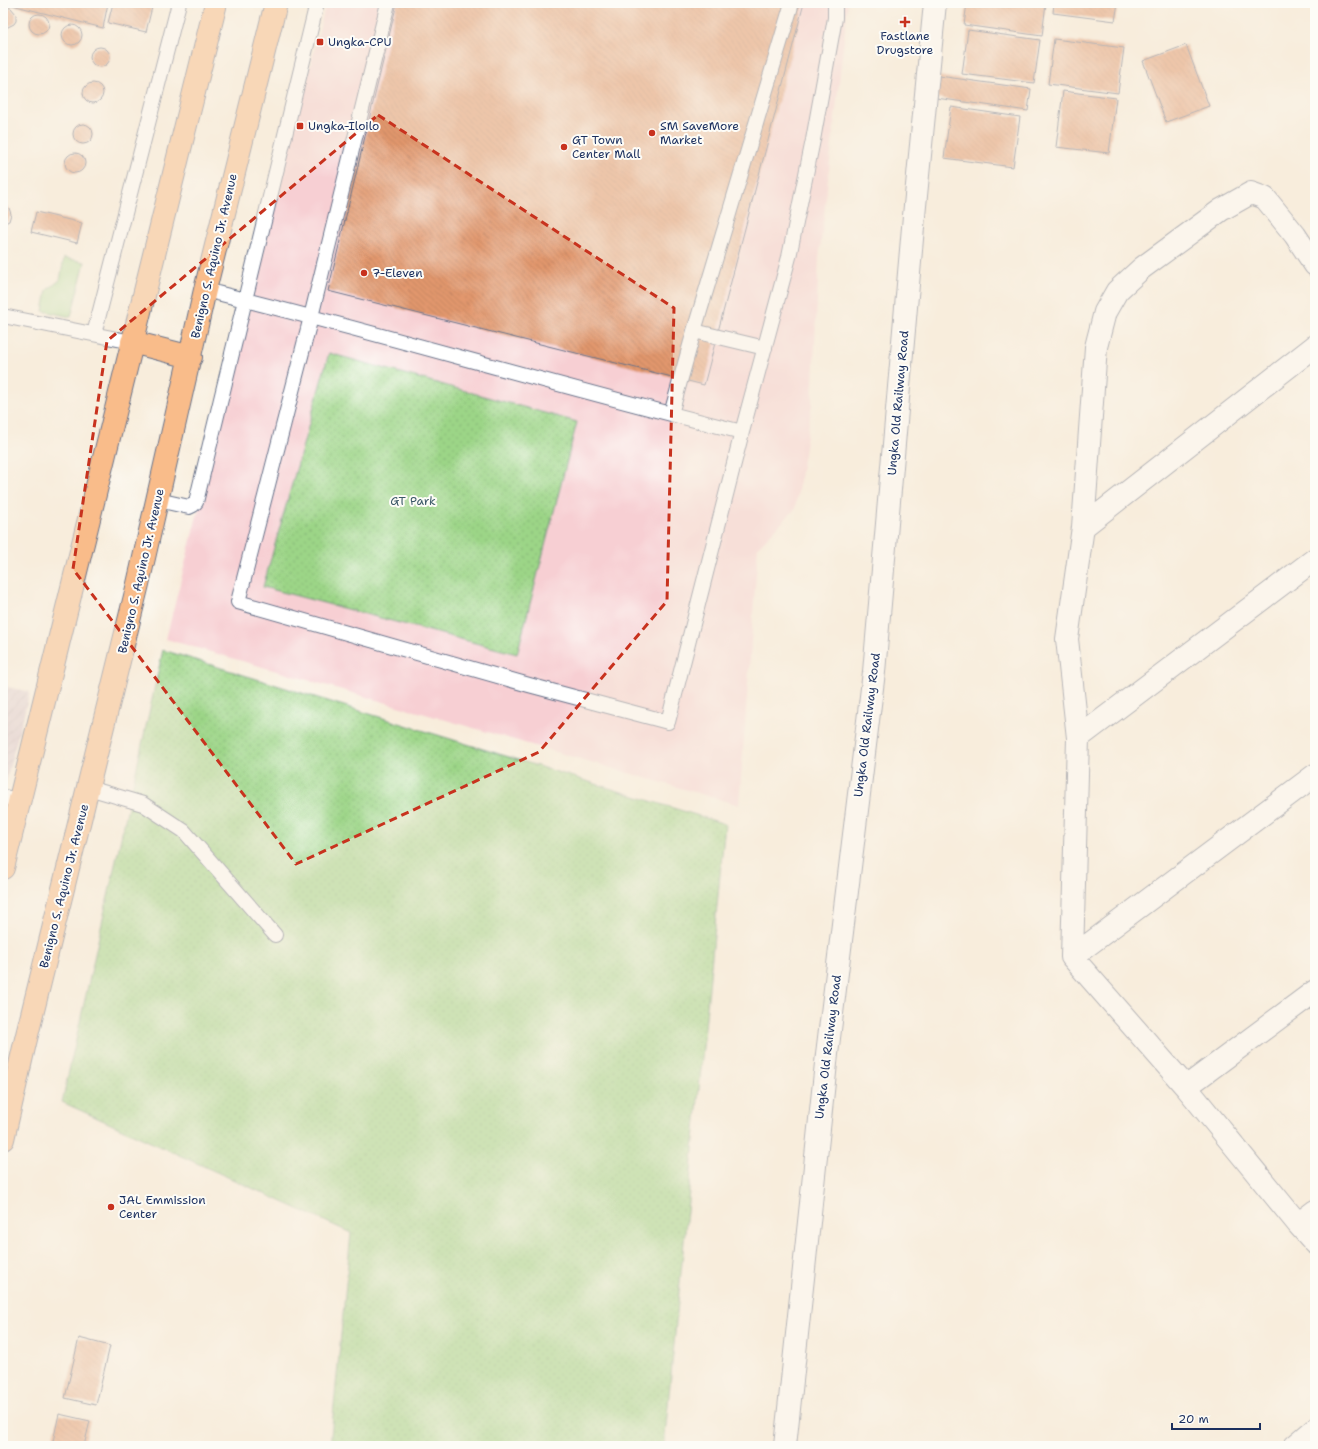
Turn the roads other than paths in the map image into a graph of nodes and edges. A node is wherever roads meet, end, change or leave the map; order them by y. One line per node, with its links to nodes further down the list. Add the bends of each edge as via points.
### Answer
1 (179, 3): 15 (lane)
2 (216, 3): 16 (main road)
3 (276, 3): 10 (main road, Benigno S. Aquino Jr. Avenue)
4 (317, 3): 11 (lane)
5 (388, 3): 13 (lane)
6 (792, 3): 14 (lane)
7 (835, 3): 18 (lane, via 835,18 813,140 789,257)
8 (935, 3): 39 (street, Ungka Old Railway Road, via 874,672 827,1054)
9 (1315, 265): 23 (street, via 1265,198 1251,192 1221,210 1142,268 1117,291 1105,312 1096,346)
10 (205, 290): 11 (lane); 19 (main road, Benigno S. Aquino Jr. Avenue)
11 (244, 300): 13 (lane); 22 (lane, via 196,502 189,507)
12 (3, 316): 15 (lane)
13 (311, 317): 20 (lane); 21 (lane, via 238,602 602,705 668,722)
14 (694, 331): 18 (lane); 20 (lane)
15 (94, 334): 16 (lane)
16 (132, 342): 19 (main road); 28 (main road)
17 (1315, 346): 23 (street)
18 (765, 348): 21 (lane)
19 (191, 357): 22 (main road, Benigno S. Aquino Jr. Avenue)
20 (671, 414): 21 (lane)
21 (742, 432)
22 (158, 500): 27 (main road, Benigno S. Aquino Jr. Avenue)
23 (1083, 527): 25 (street, via 1068,639)
24 (1315, 559): 25 (street)
25 (1078, 738): 31 (street)
26 (1315, 775): 31 (street)
27 (89, 788): 30 (lane, via 143,804 184,831); 34 (main road, Benigno S. Aquino Jr. Avenue)
28 (12, 798): 29 (main road)
29 (3, 868)
30 (275, 935)
31 (1072, 957): 33 (street)
32 (1315, 991): 33 (street)
33 (1186, 1087): 36 (street)
34 (3, 1139)
35 (1315, 1210): 36 (street)
36 (1298, 1224): 37 (street)
37 (1315, 1243)
38 (1315, 1429): 40 (street)
39 (785, 1446)
40 (1295, 1446)

